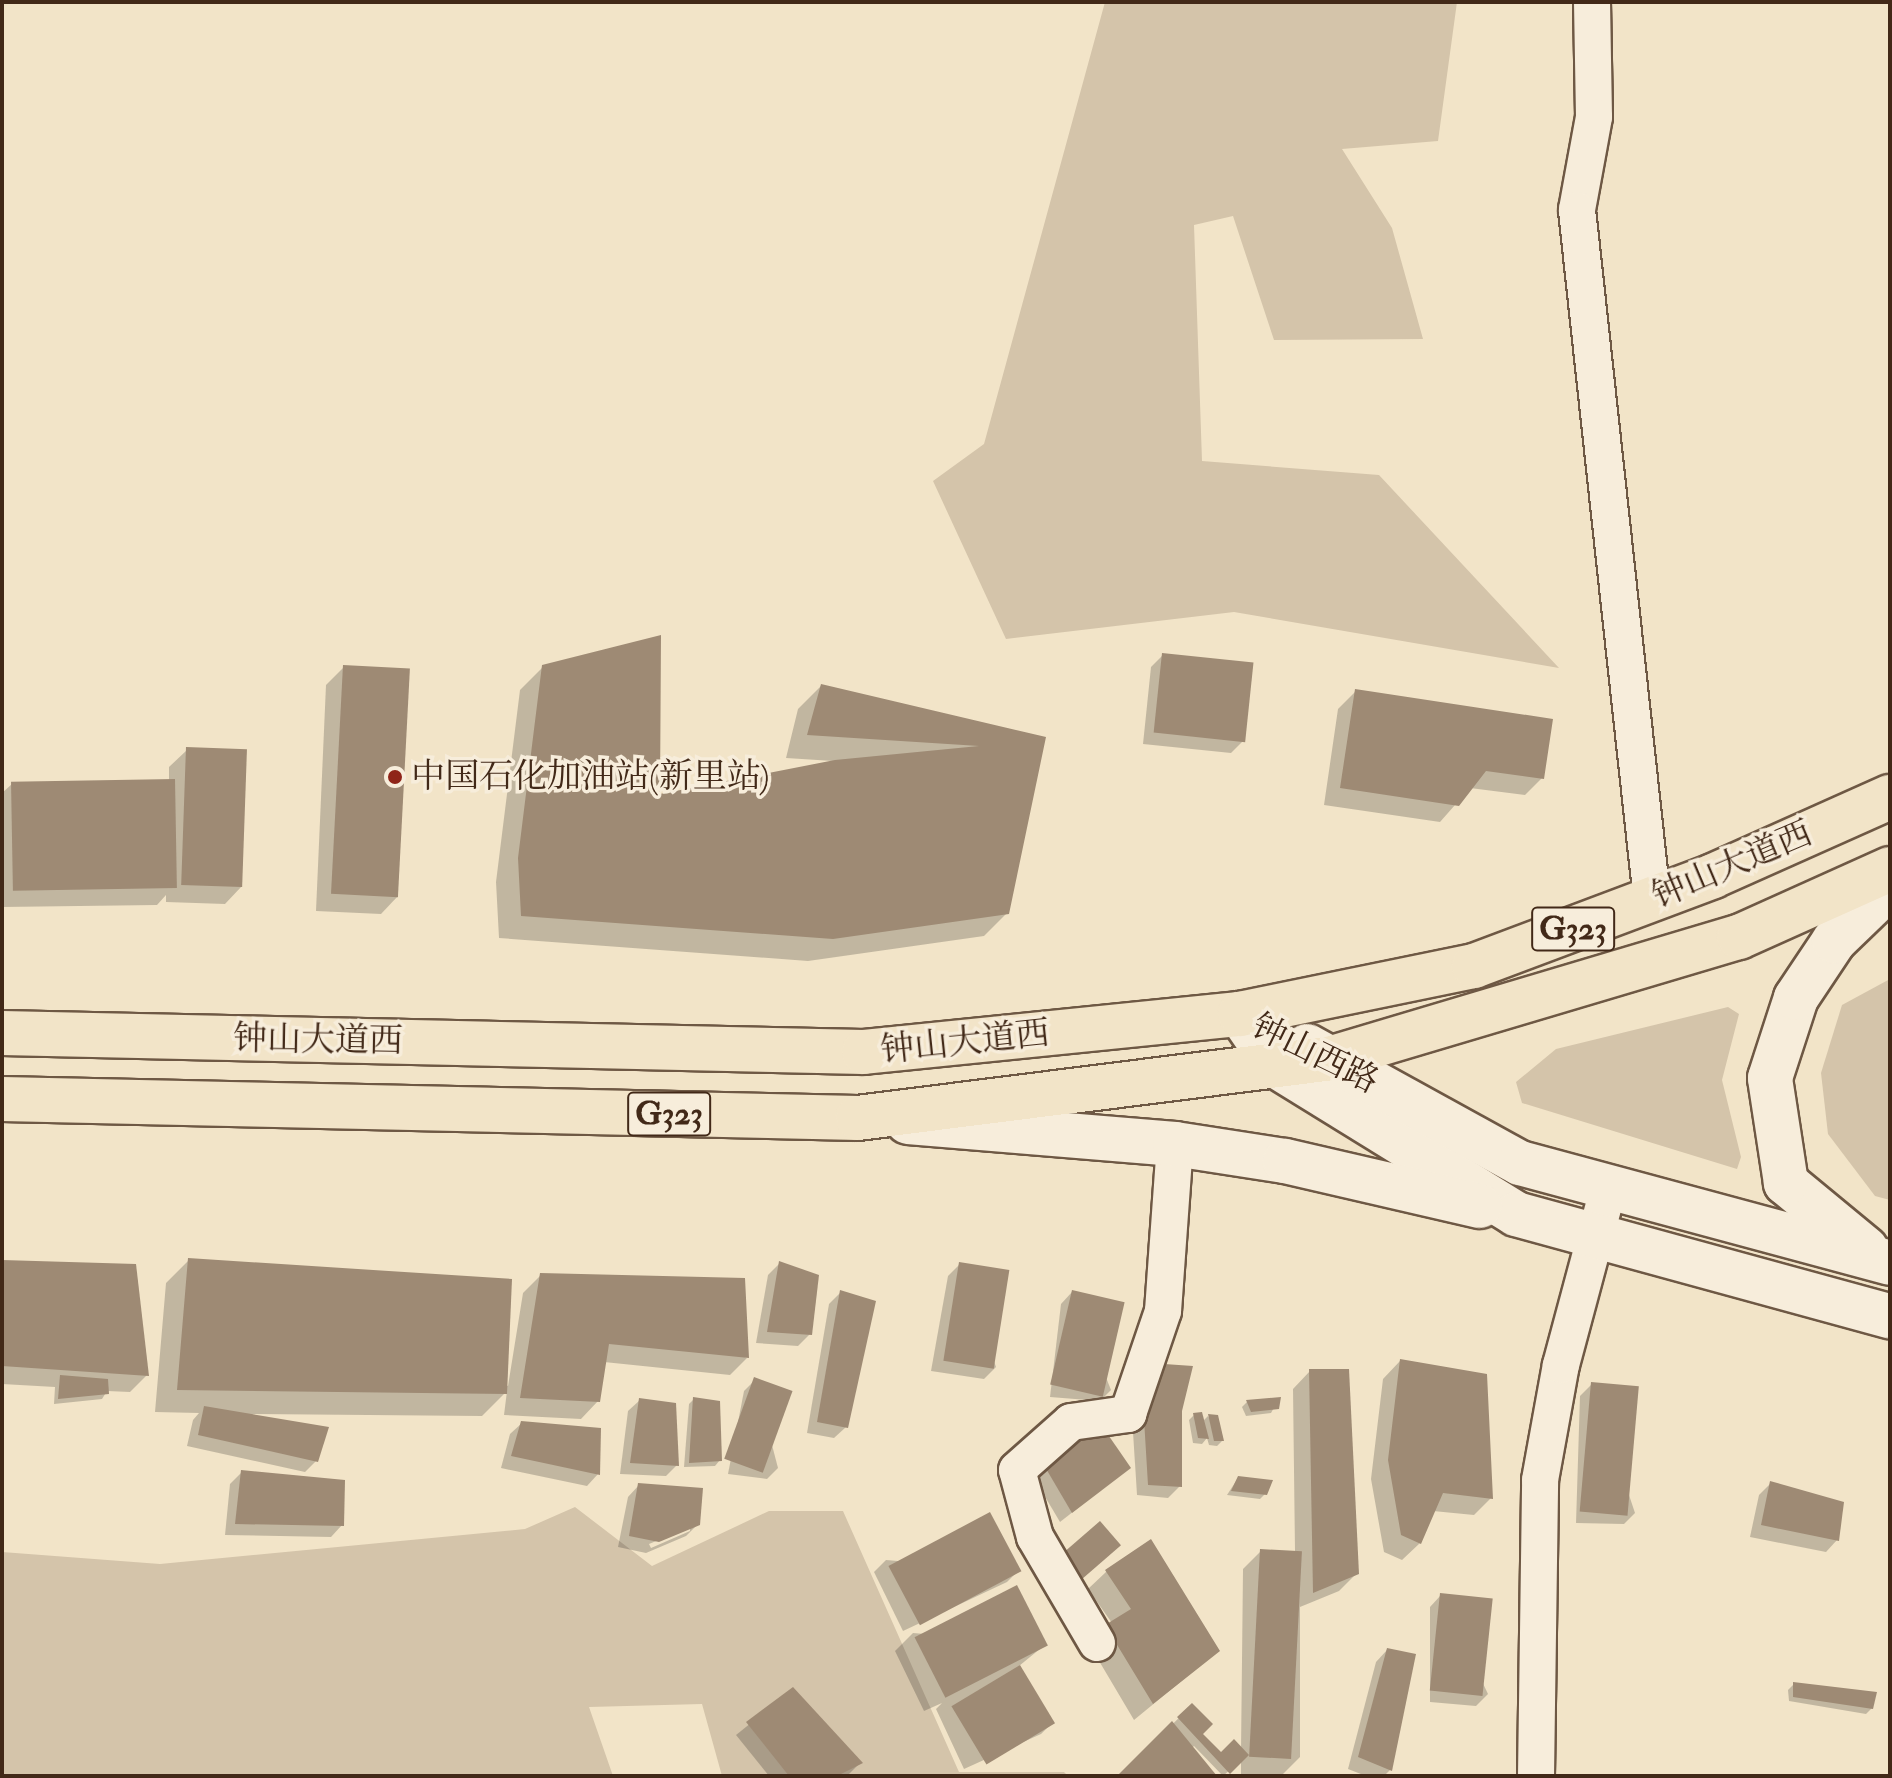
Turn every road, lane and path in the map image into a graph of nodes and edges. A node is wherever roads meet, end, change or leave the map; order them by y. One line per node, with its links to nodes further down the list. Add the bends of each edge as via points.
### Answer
1 (1592, 2): 5 (street, via 1594,117 1577,210)
2 (1890, 797): 5 (highway, 钟山大道西 / G323)
3 (1890, 869): 8 (highway, 钟山大道西 / G323, via 1739,937)
4 (1890, 887): 16 (main road, via 1834,941 1796,998 1770,1078 1786,1183)
5 (1652, 899): 6 (highway, 钟山大道西 / G323, via 1474,966)
6 (1240, 1014): 7 (highway, 钟山大道西 / G323, via 864,1052); 8 (main road, 钟山西路); 9 (main road, 钟山西路)
7 (2, 1033)
8 (1332, 1058): 9 (highway, 钟山大道西 / G323); 13 (main road, 钟山西路, via 1520,1163)
9 (1275, 1065): 11 (highway, 钟山大道西 / G323); 14 (main road, 钟山西路)
10 (2, 1099): 11 (highway, 钟山大道西 / G323)
11 (858, 1118): 12 (main road)
12 (1175, 1144): 14 (main road, via 1285,1161); 18 (street, via 1163,1311 1128,1414 1071,1422 1017,1470 1035,1537)
13 (1609, 1186): 15 (street); 16 (main road, 钟山西路)
14 (1516, 1214): 15 (main road, 钟山西路)
15 (1596, 1235): 17 (main road, 钟山西路); 19 (street, via 1561,1365 1540,1480)
16 (1884, 1261)
17 (1890, 1316)
18 (1097, 1643)
19 (1536, 1776)

